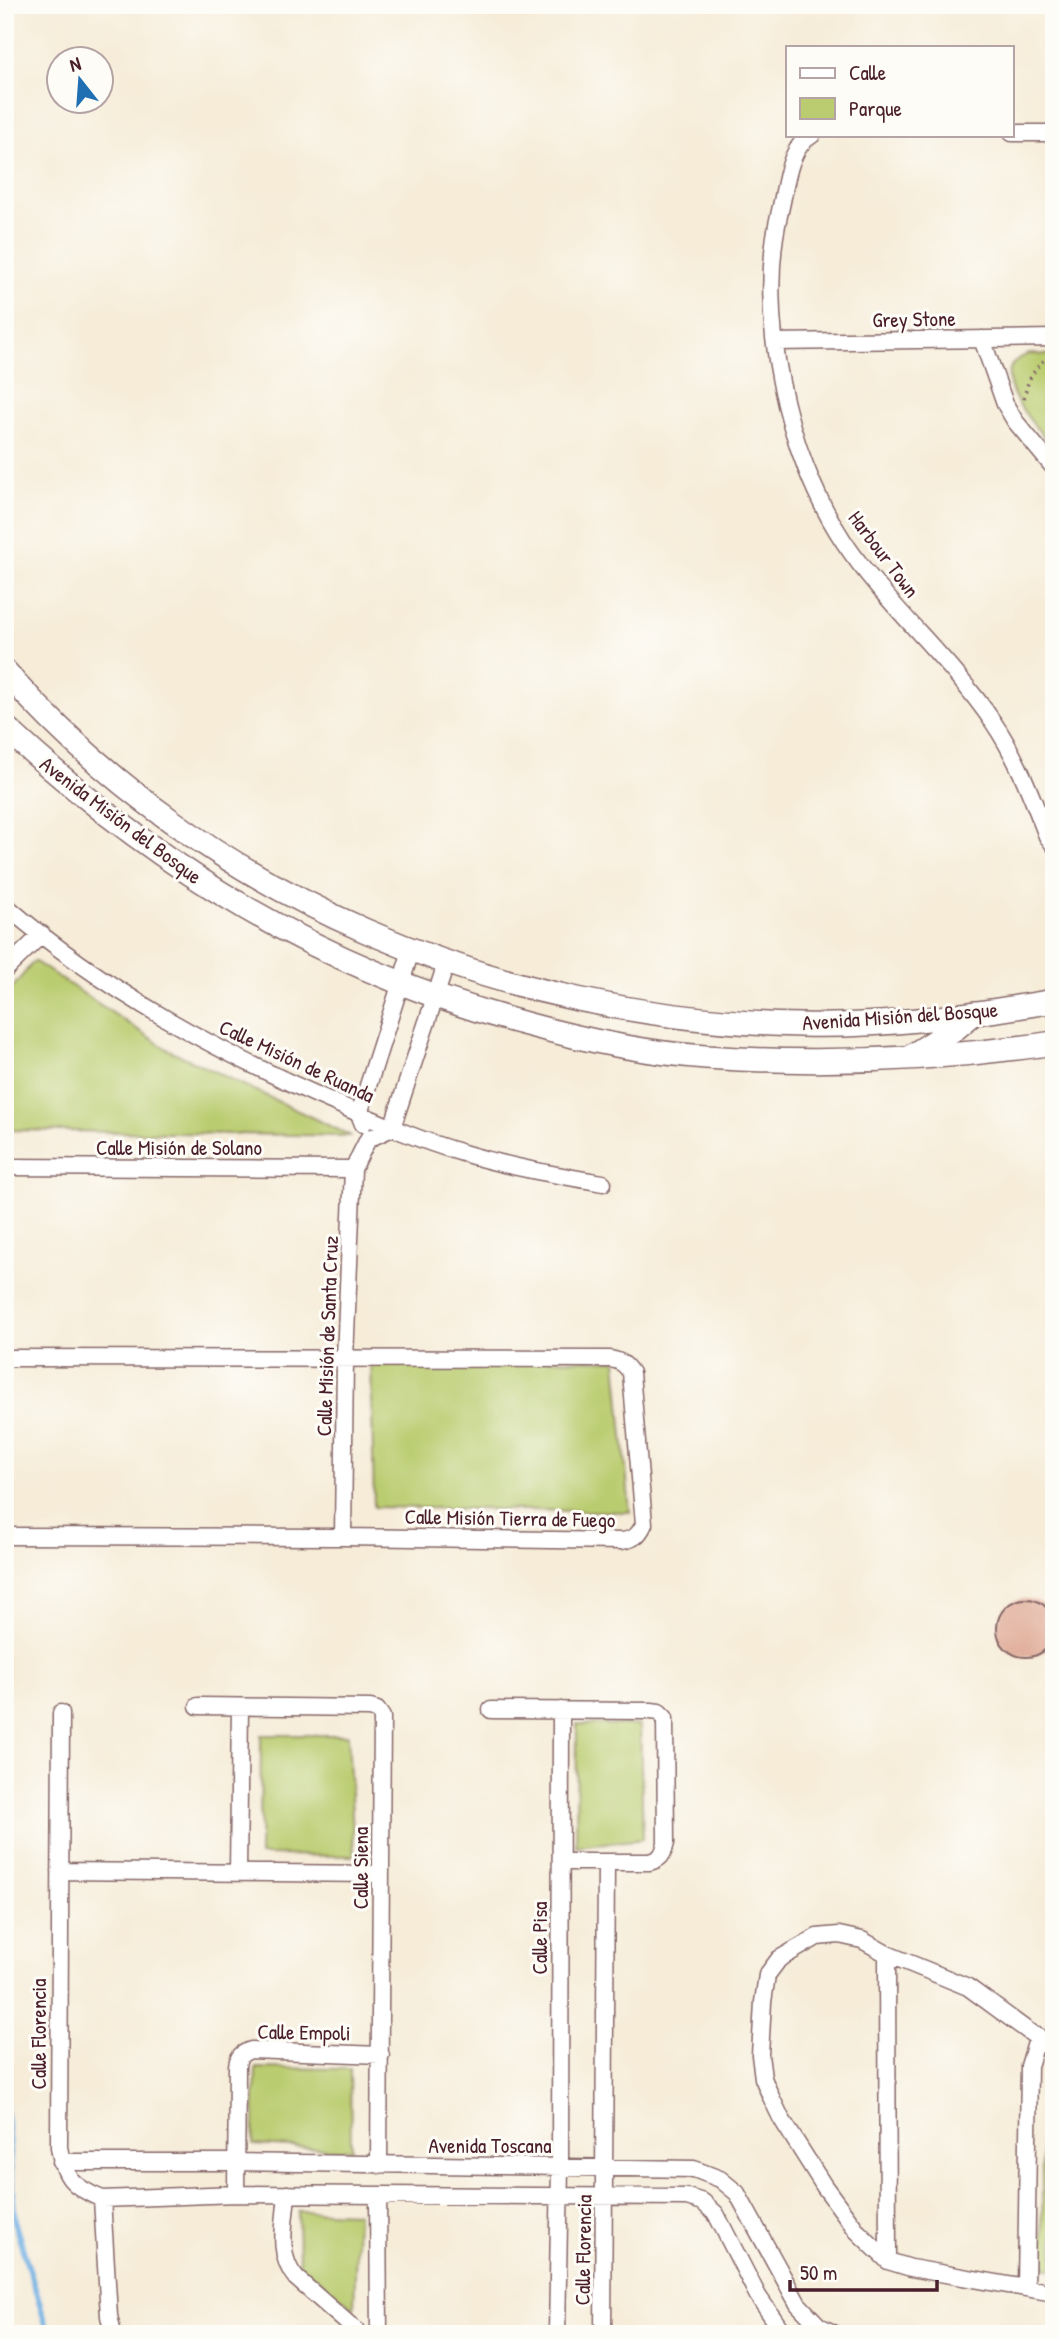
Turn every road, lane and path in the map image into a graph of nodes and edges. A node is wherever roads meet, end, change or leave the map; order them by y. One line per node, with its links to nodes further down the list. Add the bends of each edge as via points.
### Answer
1 (1014, 132): 2 (street)
2 (1054, 133)
3 (810, 136): 6 (street, Harbour Town, via 796,149 776,228 771,267)
4 (1054, 338): 5 (street, Grey Stone)
5 (982, 339): 6 (street, Grey Stone); 10 (street, via 1005,404)
6 (775, 342): 13 (street, Harbour Town, via 802,458 829,517 860,564 992,720)
7 (1040, 355): 8 (path)
8 (1052, 355): 9 (path, via 1028,379)
9 (1026, 406)
10 (1054, 468)
11 (5, 671): 16 (main road, Avenida Misión del Bosque, via 97,762 178,825 263,880)
12 (5, 727): 19 (main road, Avenida Misión del Bosque, via 82,794 196,879 299,939)
13 (1054, 845)
14 (5, 905): 15 (street, Calle Misión de Ruanda)
15 (42, 934): 18 (street); 25 (street, Calle Misión de Ruanda, via 163,1017 278,1079)
16 (411, 951): 17 (main road, Avenida Misión del Bosque); 19 (street)
17 (446, 964): 20 (street); 22 (main road, Avenida Misión del Bosque, via 586,1002 685,1018 861,1024)
18 (5, 970)
19 (400, 984): 20 (main road, Avenida Misión del Bosque); 25 (street)
20 (435, 997): 24 (main road, Avenida Misión del Bosque, via 596,1041 704,1057); 26 (street)
21 (1054, 1001): 22 (main road, Avenida Misión del Bosque)
22 (974, 1013): 24 (main road)
23 (1054, 1043): 24 (main road, Avenida Misión del Bosque)
24 (907, 1058)
25 (359, 1114): 26 (street, Calle Misión de Ruanda); 27 (street)
26 (392, 1128): 27 (street); 30 (street, Calle Misión de Ruanda, via 461,1153)
27 (368, 1139): 29 (street, Calle Misión de Santa Cruz)
28 (5, 1167): 29 (street, Calle Misión de Solano)
29 (354, 1169): 32 (street, Calle Misión de Santa Cruz)
30 (603, 1183)
31 (5, 1358): 32 (street, Calle Misión Tierra de Fuego)
32 (345, 1358): 34 (street, Calle Misión de Santa Cruz); 34 (street, Calle Misión Tierra de Fuego, via 620,1361 631,1373 644,1524 640,1533 622,1541)
33 (5, 1536): 34 (street, Calle Misión Tierra de Fuego)
34 (343, 1537)
35 (198, 1706): 36 (street, Calle Siena)
36 (240, 1706): 43 (street); 44 (street, Calle Siena, via 377,1710 382,1717)
37 (491, 1710): 38 (street)
38 (561, 1710): 40 (street, Calle Pisa); 41 (street, via 651,1711 666,1718 664,1854 649,1862)
39 (61, 1713): 42 (street, Calle Florencia)
40 (561, 1862): 41 (street); 52 (street, Calle Pisa)
41 (606, 1862): 53 (street)
42 (60, 1871): 43 (street); 49 (street, Calle Florencia)
43 (238, 1873): 44 (street)
44 (381, 1874): 48 (street, Calle Siena)
45 (887, 1954): 46 (street, via 968,1987); 60 (street); 60 (street, via 862,1940 839,1935 817,1937 779,1959 767,1975 760,2055 763,2078 781,2118 839,2208)
46 (1038, 2036): 47 (street); 61 (street, via 1028,2066)
47 (1054, 2050)
48 (381, 2055): 50 (street, Calle Empoli, via 243,2053 237,2066); 51 (street, Calle Siena)
49 (61, 2162): 50 (street, Avenida Toscana); 59 (street, via 76,2186)
50 (237, 2162): 51 (street, Avenida Toscana); 54 (street, Calle Empoli)
51 (379, 2165): 52 (street, Avenida Toscana)
52 (560, 2166): 53 (street, Avenida Toscana); 57 (street, Calle Florencia)
53 (605, 2167): 58 (street, Calle Florencia); 69 (street, Avenida Toscana, via 694,2169 728,2184 745,2205 798,2304)
54 (236, 2194): 55 (street); 59 (street)
55 (287, 2194): 56 (street); 64 (street, via 283,2257 287,2268)
56 (378, 2195): 57 (street); 65 (street)
57 (560, 2195): 58 (street); 66 (street, Calle Florencia)
58 (605, 2196): 67 (street, Calle Florencia); 68 (street, via 687,2197 703,2202 716,2214 758,2296)
59 (102, 2199): 63 (street)
60 (888, 2261): 61 (street)
61 (1026, 2288): 62 (street)
62 (1054, 2293)
63 (113, 2334)
64 (360, 2334)
65 (379, 2334)
66 (557, 2334)
67 (603, 2334)
68 (784, 2334)
69 (834, 2334)

